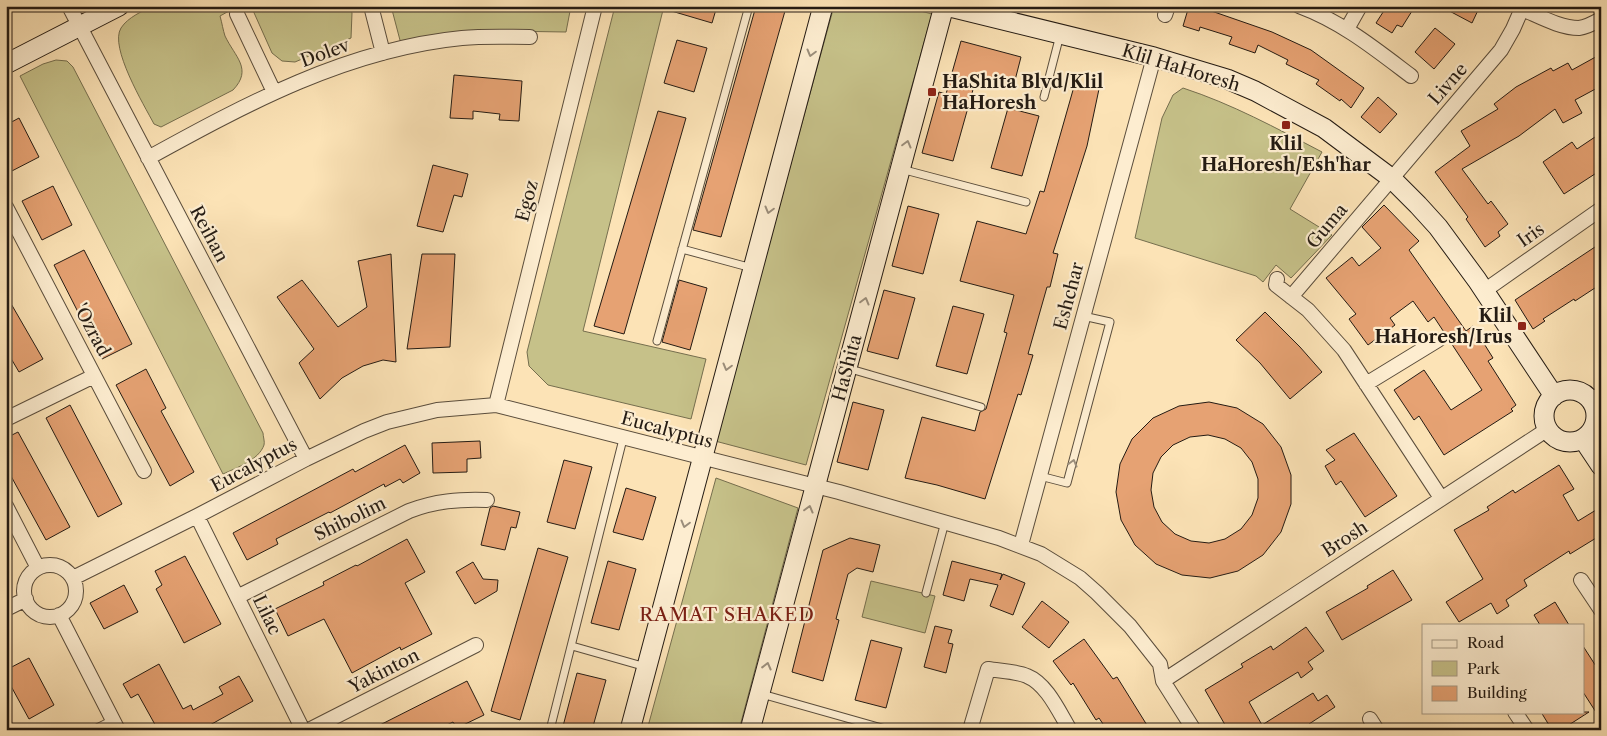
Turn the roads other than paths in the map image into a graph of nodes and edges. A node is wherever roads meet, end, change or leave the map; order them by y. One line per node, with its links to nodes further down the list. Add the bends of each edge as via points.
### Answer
1 (69, 6): 13 (street, Reihan)
2 (119, 6): 13 (street)
3 (370, 6): 17 (street)
4 (595, 6): 42 (street, Egoz)
5 (749, 6): 29 (lane)
6 (823, 6): 30 (street, one-way to 30)
7 (945, 6): 15 (street, Klil HaHoresh); 24 (street, HaShita, one-way to 7)
8 (1298, 6): 14 (street)
9 (1360, 6): 14 (street)
10 (1522, 8): 12 (street, via 1545,19 1579,28); 25 (street, Livne, via 1501,50)
11 (238, 14): 21 (street)
12 (1601, 19)
13 (79, 26): 19 (street); 23 (street, Reihan)
14 (1347, 29): 20 (street)
15 (1060, 34): 18 (street, Klil HaHoresh); 22 (lane)
16 (530, 37): 17 (street, Dolev, via 462,38)
17 (383, 53): 21 (street, Dolev)
18 (1154, 58): 25 (street, Klil HaHoresh, via 1227,78 1255,91 1324,128); 34 (street, Eshchar)
19 (6, 64)
20 (1411, 76)
21 (274, 92): 23 (street, Dolev)
22 (1044, 97)
23 (148, 158): 48 (street, Reihan)
24 (900, 169): 26 (lane); 37 (street, HaShita, one-way to 24)
25 (1391, 178): 32 (street, Klil HaHoresh, via 1438,227); 33 (street, Guma)
26 (1026, 202)
27 (6, 208): 38 (street, 'Ozrad)
28 (1601, 209): 32 (street, Iris)
29 (682, 249): 30 (lane); 36 (lane)
30 (753, 268): 49 (street, one-way to 49)
31 (1278, 279): 33 (street, via 1276,285)
32 (1484, 291): 40 (street, Klil HaHoresh)
33 (1291, 297): 39 (street, via 1344,350)
34 (1083, 316): 52 (street, Eshchar); 52 (lane, one-way to 34, via 1067,483 1110,322)
35 (1438, 340): 39 (street)
36 (657, 341)
37 (847, 368): 43 (lane); 53 (street, HaShita)
38 (94, 376): 44 (street); 51 (street, 'Ozrad)
39 (1366, 384): 54 (street)
40 (1554, 396): 41 (street, via 1574,391); 45 (street, via 1544,417)
41 (1596, 397): 47 (street, via 1595,423)
42 (496, 405): 46 (street, Eucalyptus); 48 (street, Eucalyptus, via 437,410 395,420)
43 (981, 406)
44 (6, 419)
45 (1548, 429): 47 (street, via 1563,441); 54 (street, Brosh)
46 (623, 439): 49 (street, Eucalyptus); 70 (lane)
47 (1583, 439): 50 (street)
48 (306, 459): 57 (street, Eucalyptus)
49 (702, 459): 53 (street, Eucalyptus); 71 (street, one-way to 71)
50 (1601, 466)
51 (144, 471)
52 (1040, 476): 59 (street, Eshchar)
53 (815, 486): 58 (street, Eucalyptus); 73 (street, HaShita, one-way to 53)
54 (1442, 498): 72 (street, Brosh)
55 (487, 500): 64 (street, Shibolim, via 451,500 409,511)
56 (6, 506): 60 (street)
57 (197, 516): 61 (street, Eucalyptus); 64 (street, Lilac)
58 (945, 522): 59 (street, Eucalyptus); 63 (lane)
59 (1021, 545): 72 (street, Eucalyptus, via 1074,574 1114,608 1160,664)
60 (38, 568): 61 (street, via 57,566); 65 (street, via 25,584)
61 (73, 578): 68 (street, via 75,598)
62 (1581, 580): 67 (street)
63 (926, 593)
64 (237, 597): 77 (street, Lilac)
65 (26, 599): 66 (street); 68 (street, via 39,614)
66 (6, 609)
67 (1601, 610)
68 (59, 615): 75 (street)
69 (476, 645): 78 (street, Yakinton)
70 (572, 646): 71 (lane); 79 (lane)
71 (647, 667): 80 (street)
72 (1163, 681): 85 (street, Eucalyptus)
73 (760, 694): 81 (street, HaShita); 82 (lane)
74 (1517, 714): 86 (street)
75 (115, 725): 76 (lane)
76 (93, 730)
77 (303, 730)
78 (309, 730)
79 (550, 730)
80 (630, 730)
81 (750, 730)
82 (889, 730)
83 (970, 730): 84 (street, via 988,669 1026,675 1033,680 1045,692)
84 (1070, 730)
85 (1194, 730)
86 (1527, 730)

